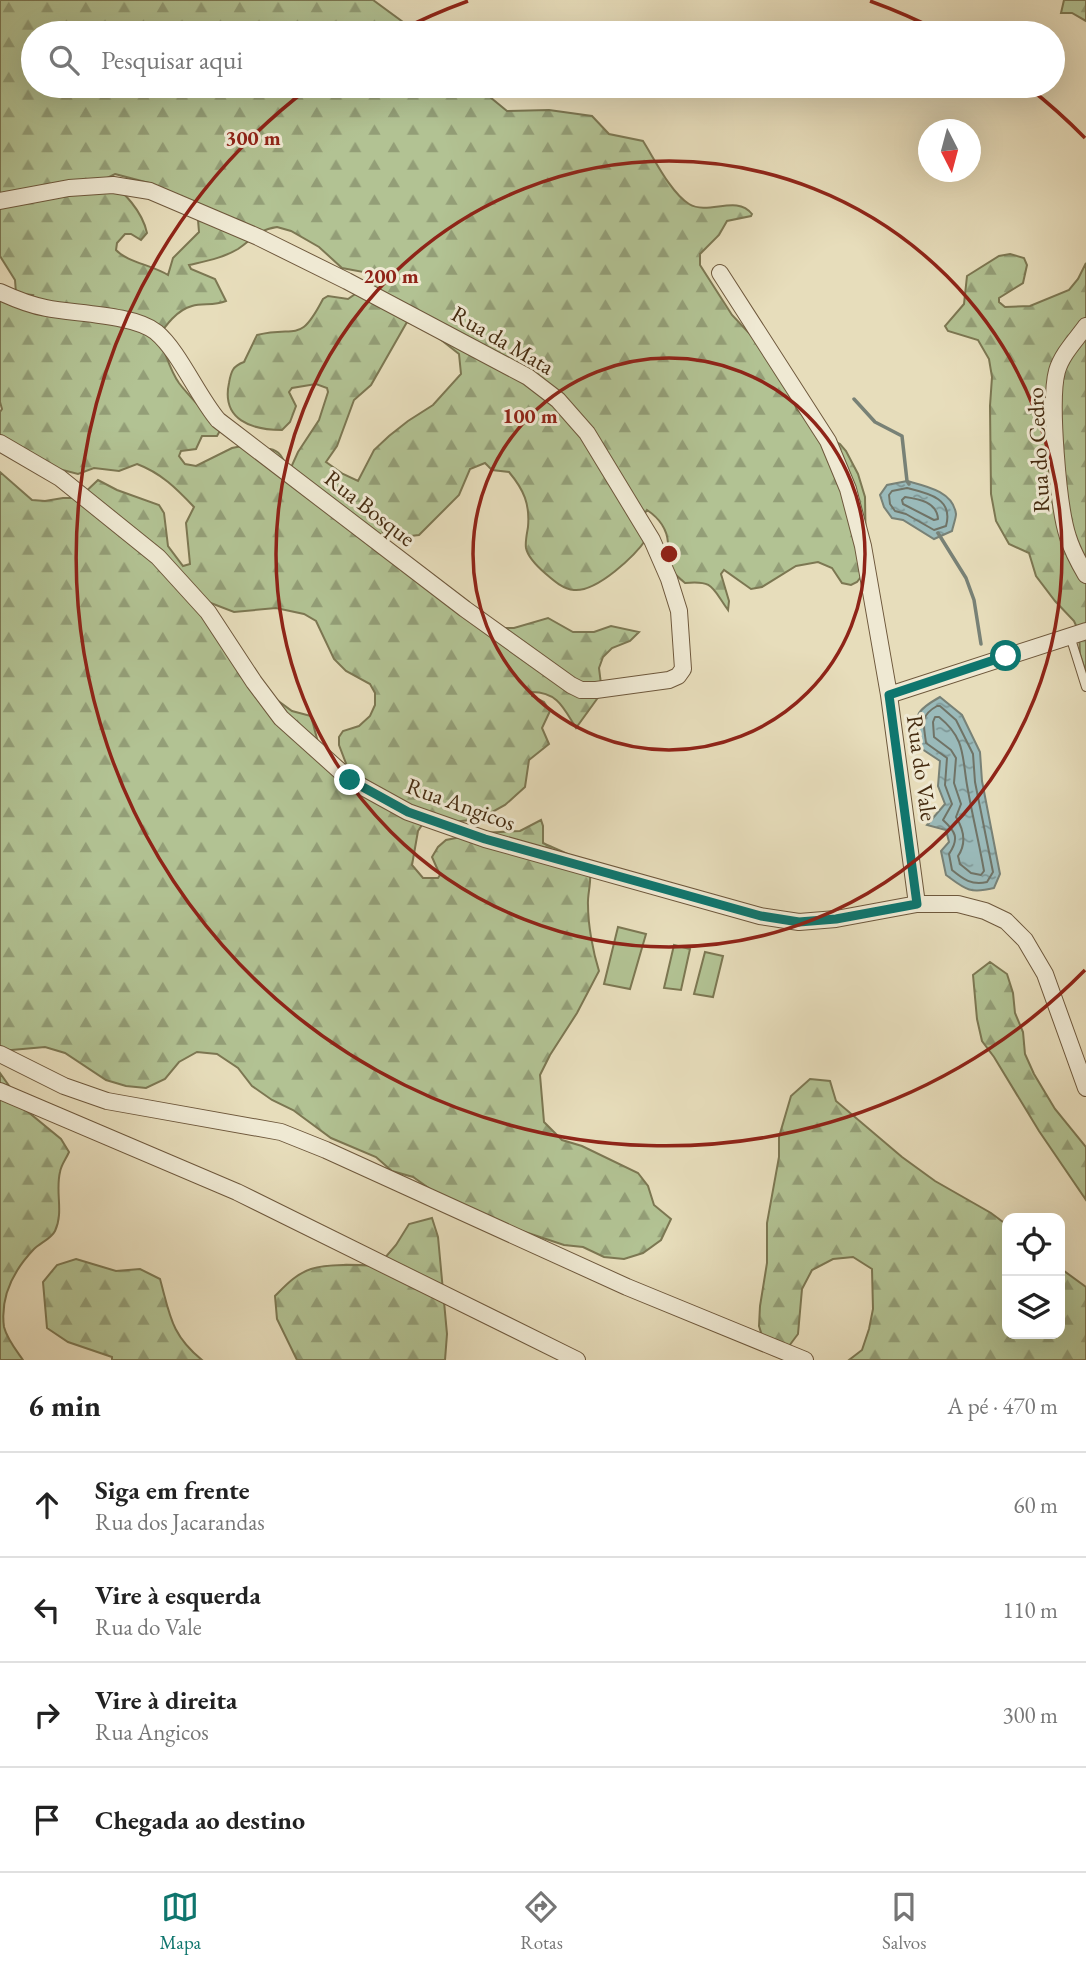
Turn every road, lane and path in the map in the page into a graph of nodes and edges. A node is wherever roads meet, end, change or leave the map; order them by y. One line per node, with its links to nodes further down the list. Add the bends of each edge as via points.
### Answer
1 (0, 201): 7 (street, Rua da Mata, via 113,185 150,191 348,281 528,377 558,400 587,433 652,540)
2 (720, 273): 10 (street, Rua do Vale, via 828,441 848,489 863,546)
3 (0, 292): 7 (street, Rua Bosque, via 45,308 128,320 155,331 218,420 465,609 581,690 678,676 683,669)
4 (1086, 326): 6 (street, Rua do Cedro, via 1063,357 1054,389 1064,522)
5 (0, 443): 11 (street, Rua Angicos, via 60,478 158,557 208,612 281,718 350,780 408,812 485,839 761,916 799,922)
6 (1086, 575)
7 (678, 611)
8 (1078, 634): 9 (lane); 10 (street)
9 (1086, 687)
10 (889, 695): 11 (street, Rua do Vale)
11 (917, 904): 13 (street, via 958,904 985,911 1025,940 1045,975)
12 (0, 1054): 16 (street, via 64,1086 107,1101 281,1132 627,1287)
13 (1086, 1088)
14 (0, 1091): 15 (street, via 237,1192)
15 (577, 1360)
16 (806, 1360)

